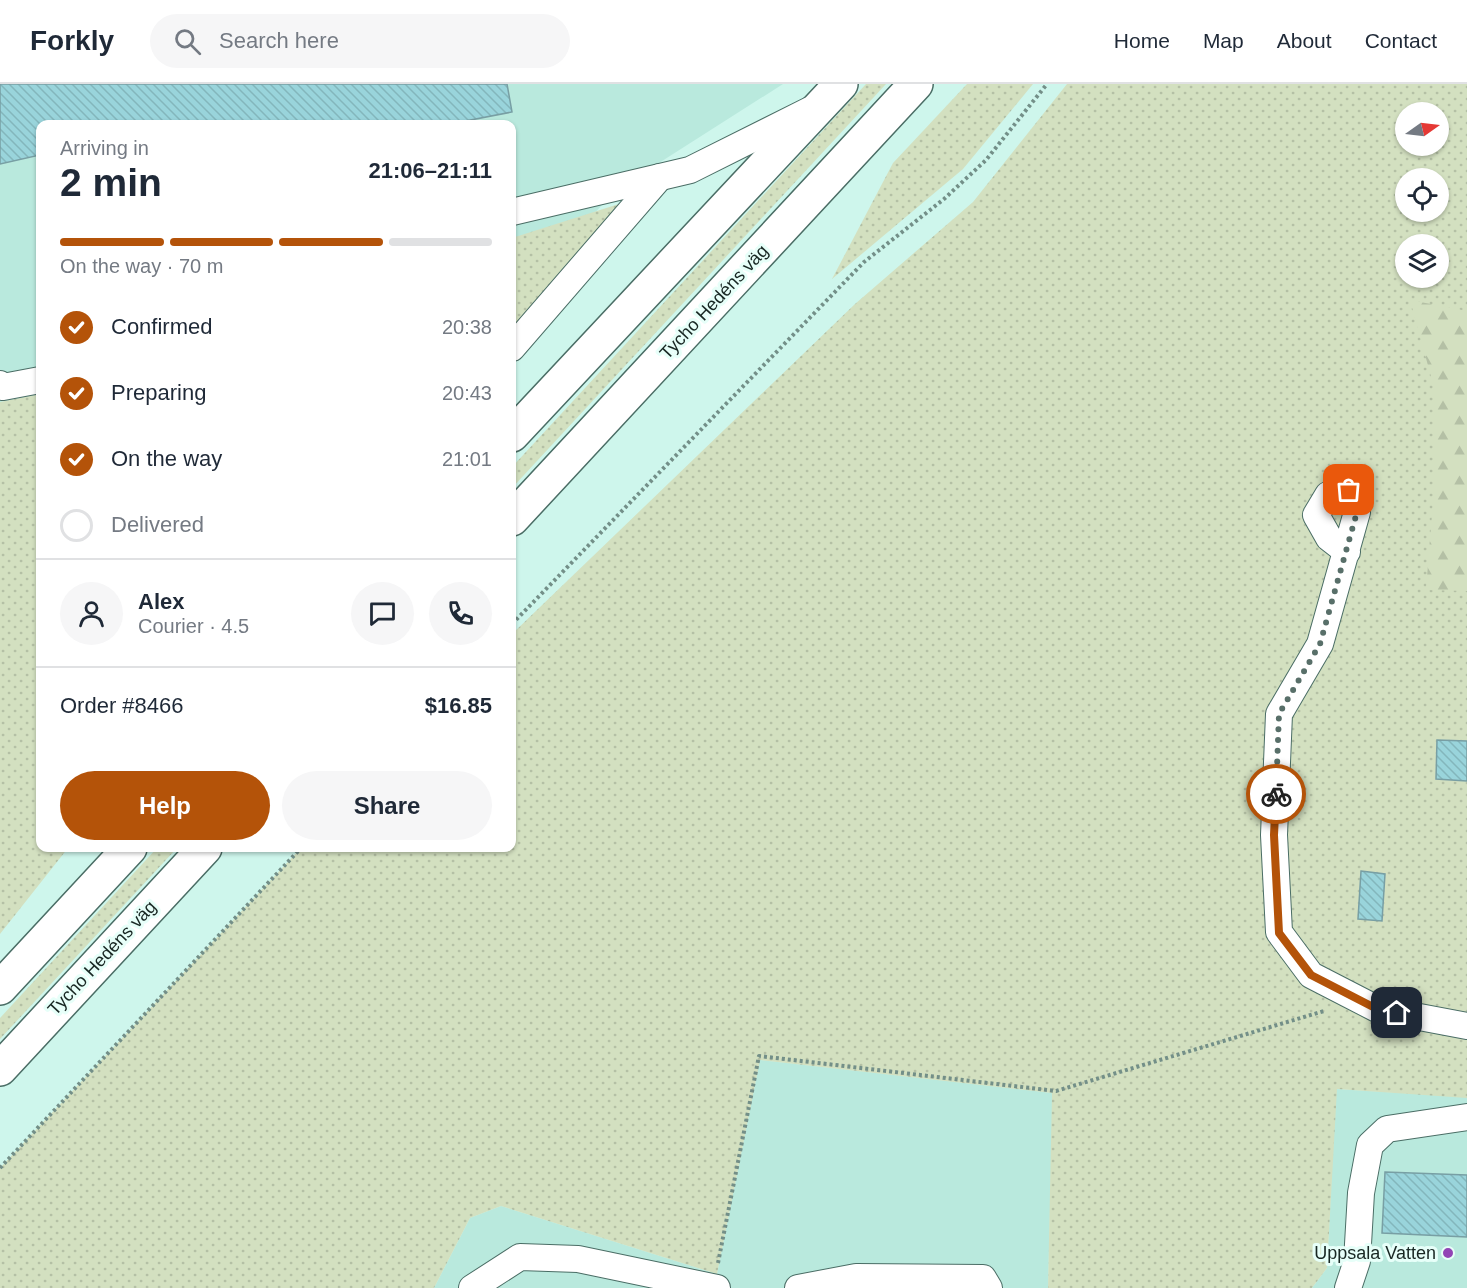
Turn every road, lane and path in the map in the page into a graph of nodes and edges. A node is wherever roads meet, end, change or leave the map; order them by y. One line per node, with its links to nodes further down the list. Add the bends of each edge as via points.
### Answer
1 (916, 84): 10 (main road, Tycho Hedéns väg)
2 (1047, 84): 12 (path, via 986,160 864,262)
3 (831, 94): 4 (lane, via 690,170); 9 (main road)
4 (660, 177): 5 (lane); 6 (lane)
5 (516, 211)
6 (516, 343)
7 (36, 381): 8 (lane, via 3,387)
8 (0, 384)
9 (516, 431)
10 (516, 515)
11 (1347, 552): 17 (lane, via 1320,644 1279,714 1274,835 1279,933 1311,975)
12 (516, 620)
13 (126, 852): 16 (main road)
14 (201, 852): 19 (main road, Tycho Hedéns väg)
15 (297, 852): 21 (path)
16 (0, 988)
17 (1360, 1000): 18 (lane, via 1377,1009); 23 (path, via 1056,1091 759,1056)
18 (1467, 1026)
19 (0, 1069)
20 (1467, 1117): 26 (lane, via 1387,1129 1370,1145 1357,1261)
21 (0, 1168)
22 (472, 1288): 23 (lane, via 520,1257 578,1259)
23 (715, 1288)
24 (798, 1288): 25 (lane, via 856,1277 983,1278)
25 (989, 1288)
26 (1348, 1288)

